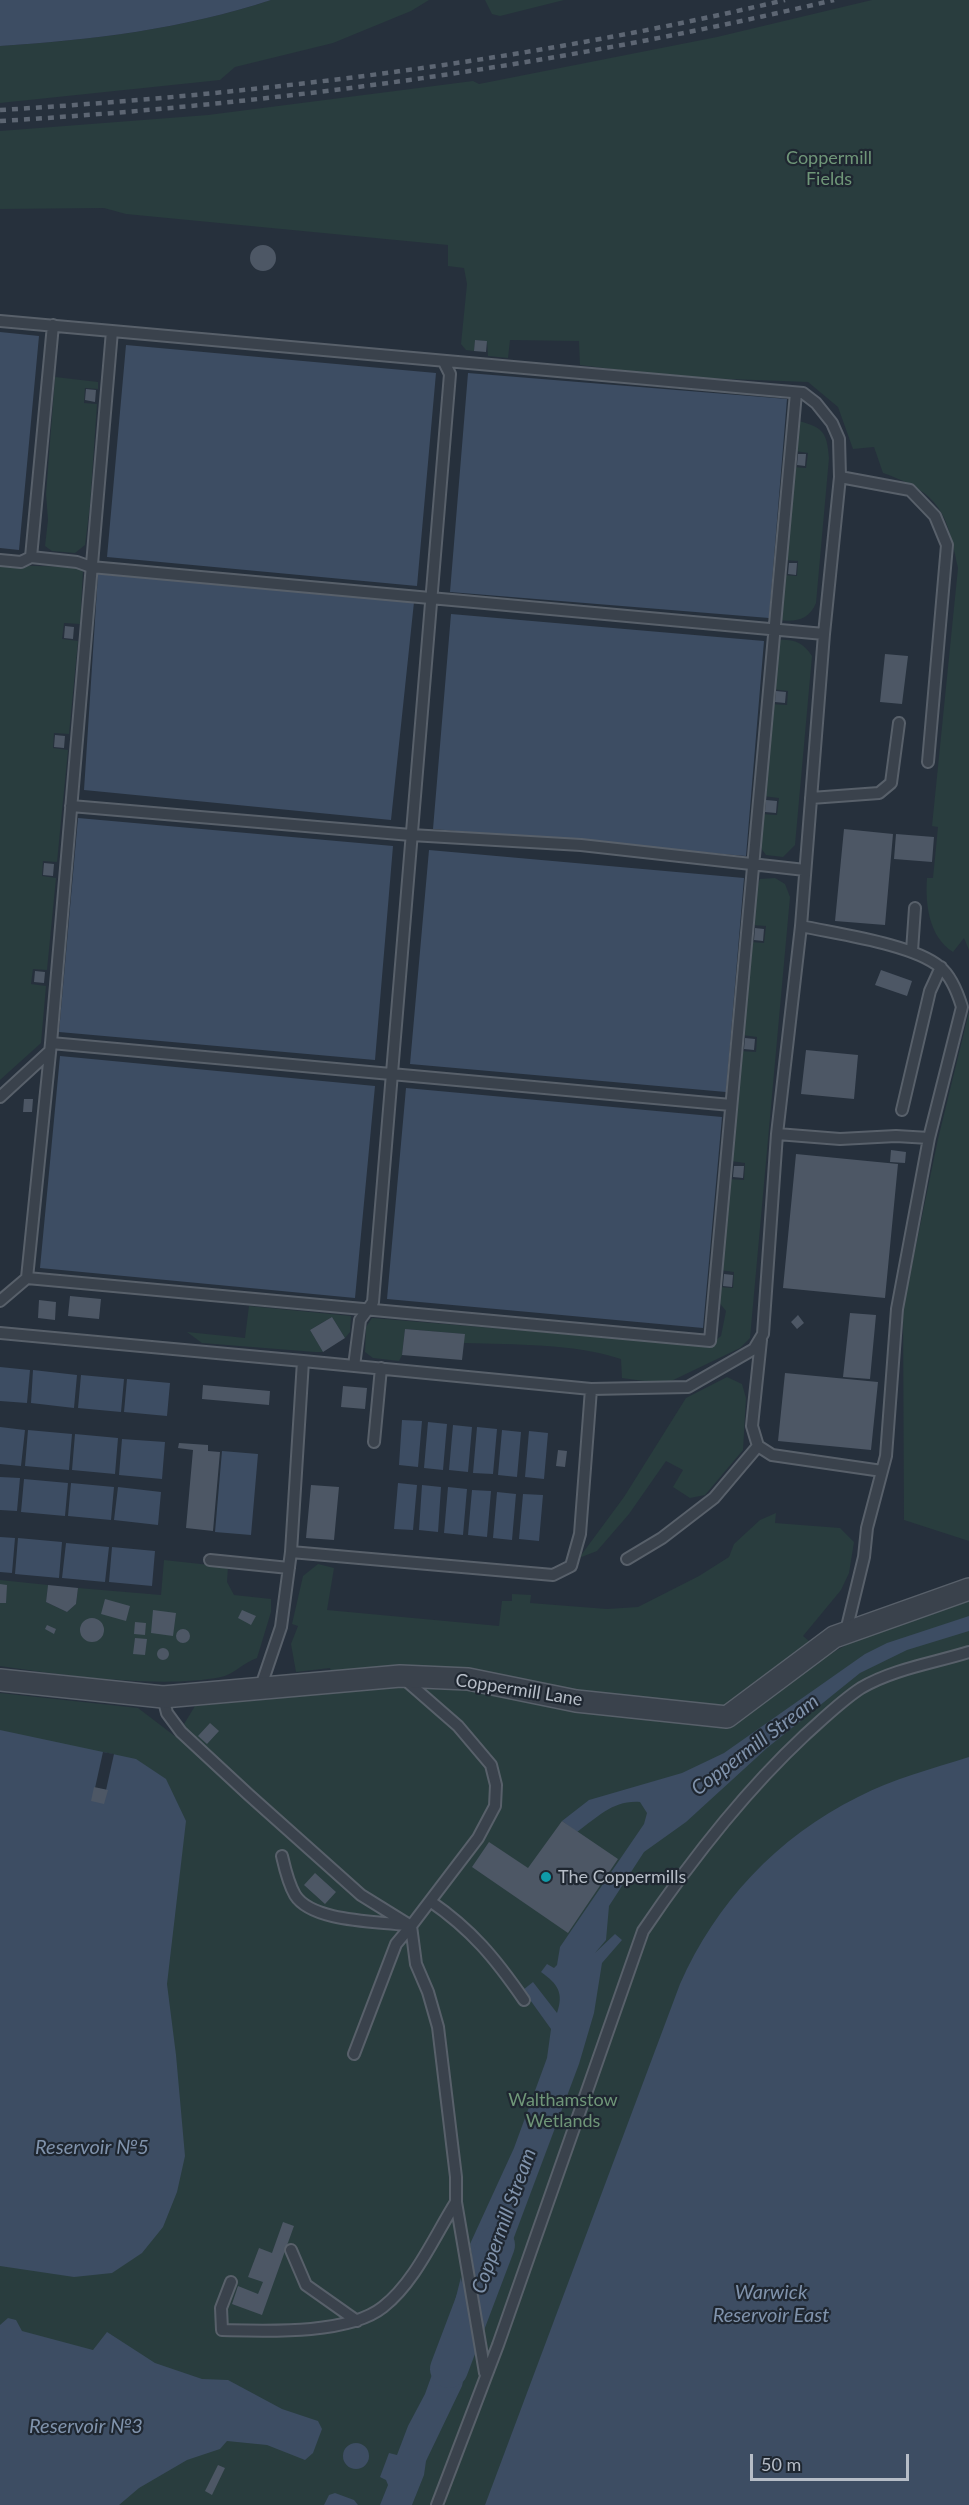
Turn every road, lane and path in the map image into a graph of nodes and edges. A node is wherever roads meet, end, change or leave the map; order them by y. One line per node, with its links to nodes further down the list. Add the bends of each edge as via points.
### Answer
1 (0, 321): 2 (lane)
2 (52, 325): 3 (lane); 7 (lane)
3 (112, 331): 4 (lane); 9 (lane)
4 (444, 362): 5 (lane); 10 (lane, via 450,374)
5 (796, 393): 6 (lane, via 803,393 816,403 832,423 839,439); 11 (lane)
6 (840, 477): 12 (lane); 14 (lane, via 910,490 935,516 948,545)
7 (31, 557): 8 (lane, via 21,562); 9 (lane)
8 (0, 560)
9 (91, 567): 10 (lane); 16 (lane)
10 (432, 598): 11 (lane); 17 (lane)
11 (773, 629): 12 (lane); 18 (lane)
12 (824, 634): 15 (lane)
13 (899, 723): 15 (lane, via 891,783 879,793)
14 (928, 762)
15 (811, 798): 19 (lane)
16 (71, 806): 17 (lane); 24 (lane)
17 (411, 835): 18 (lane, via 581,845); 25 (lane)
18 (752, 865): 19 (lane); 27 (lane)
19 (805, 870): 21 (lane)
20 (915, 908): 22 (lane)
21 (801, 926): 22 (lane); 29 (lane)
22 (912, 951): 23 (lane)
23 (940, 967): 28 (lane, via 930,991); 30 (lane, via 957,991 962,1007)
24 (50, 1047): 25 (lane); 26 (lane); 31 (lane)
25 (392, 1074): 27 (lane); 33 (lane, via 373,1302)
26 (0, 1097)
27 (730, 1105): 33 (lane, via 710,1341)
28 (902, 1110)
29 (777, 1134): 30 (lane, via 840,1139); 35 (lane)
30 (929, 1138): 42 (lane, via 897,1309)
31 (27, 1278): 32 (lane); 33 (lane)
32 (0, 1301)
33 (368, 1309): 37 (lane, via 360,1320)
34 (0, 1333): 36 (lane)
35 (761, 1337): 39 (lane, via 754,1349 741,1358 688,1387); 41 (lane, via 752,1426)
36 (303, 1361): 37 (lane); 43 (lane)
37 (354, 1366): 38 (lane)
38 (381, 1368): 39 (lane); 40 (lane)
39 (591, 1389): 43 (lane, via 580,1534 571,1566 553,1575)
40 (374, 1442)
41 (758, 1446): 42 (lane, via 772,1455); 44 (lane, via 714,1498 662,1539)
42 (882, 1471): 48 (lane)
43 (291, 1552): 46 (lane)
44 (627, 1559)
45 (210, 1560): 46 (lane)
46 (289, 1568): 52 (lane, via 281,1627)
47 (969, 1589): 48 (street, Coppermill Lane)
48 (846, 1631): 50 (street, Coppermill Lane, via 727,1717 576,1701 468,1679)
49 (969, 1652): 63 (lane, via 861,1688 830,1712 746,1792 643,1931)
50 (400, 1676): 52 (street, Coppermill Lane); 55 (lane, via 458,1726 492,1765 496,1785 495,1806 478,1838)
51 (0, 1680): 53 (street, Coppermill Lane)
52 (260, 1690): 53 (street, Coppermill Lane)
53 (163, 1697): 56 (lane, via 167,1713 181,1732 249,1795 361,1896)
54 (282, 1856): 56 (lane, via 296,1898 316,1913)
55 (430, 1900): 56 (lane); 57 (lane, via 461,1922 495,1959)
56 (411, 1926): 58 (lane, via 396,1944); 59 (lane, via 416,1964 438,2027)
57 (524, 2000)
58 (354, 2054)
59 (456, 2202): 62 (lane, via 409,2279 382,2307); 63 (lane)
60 (291, 2250): 62 (lane, via 306,2285)
61 (231, 2282): 62 (lane, via 221,2308 222,2330 273,2331)
62 (357, 2321)
63 (485, 2375): 64 (lane)
64 (437, 2505)

